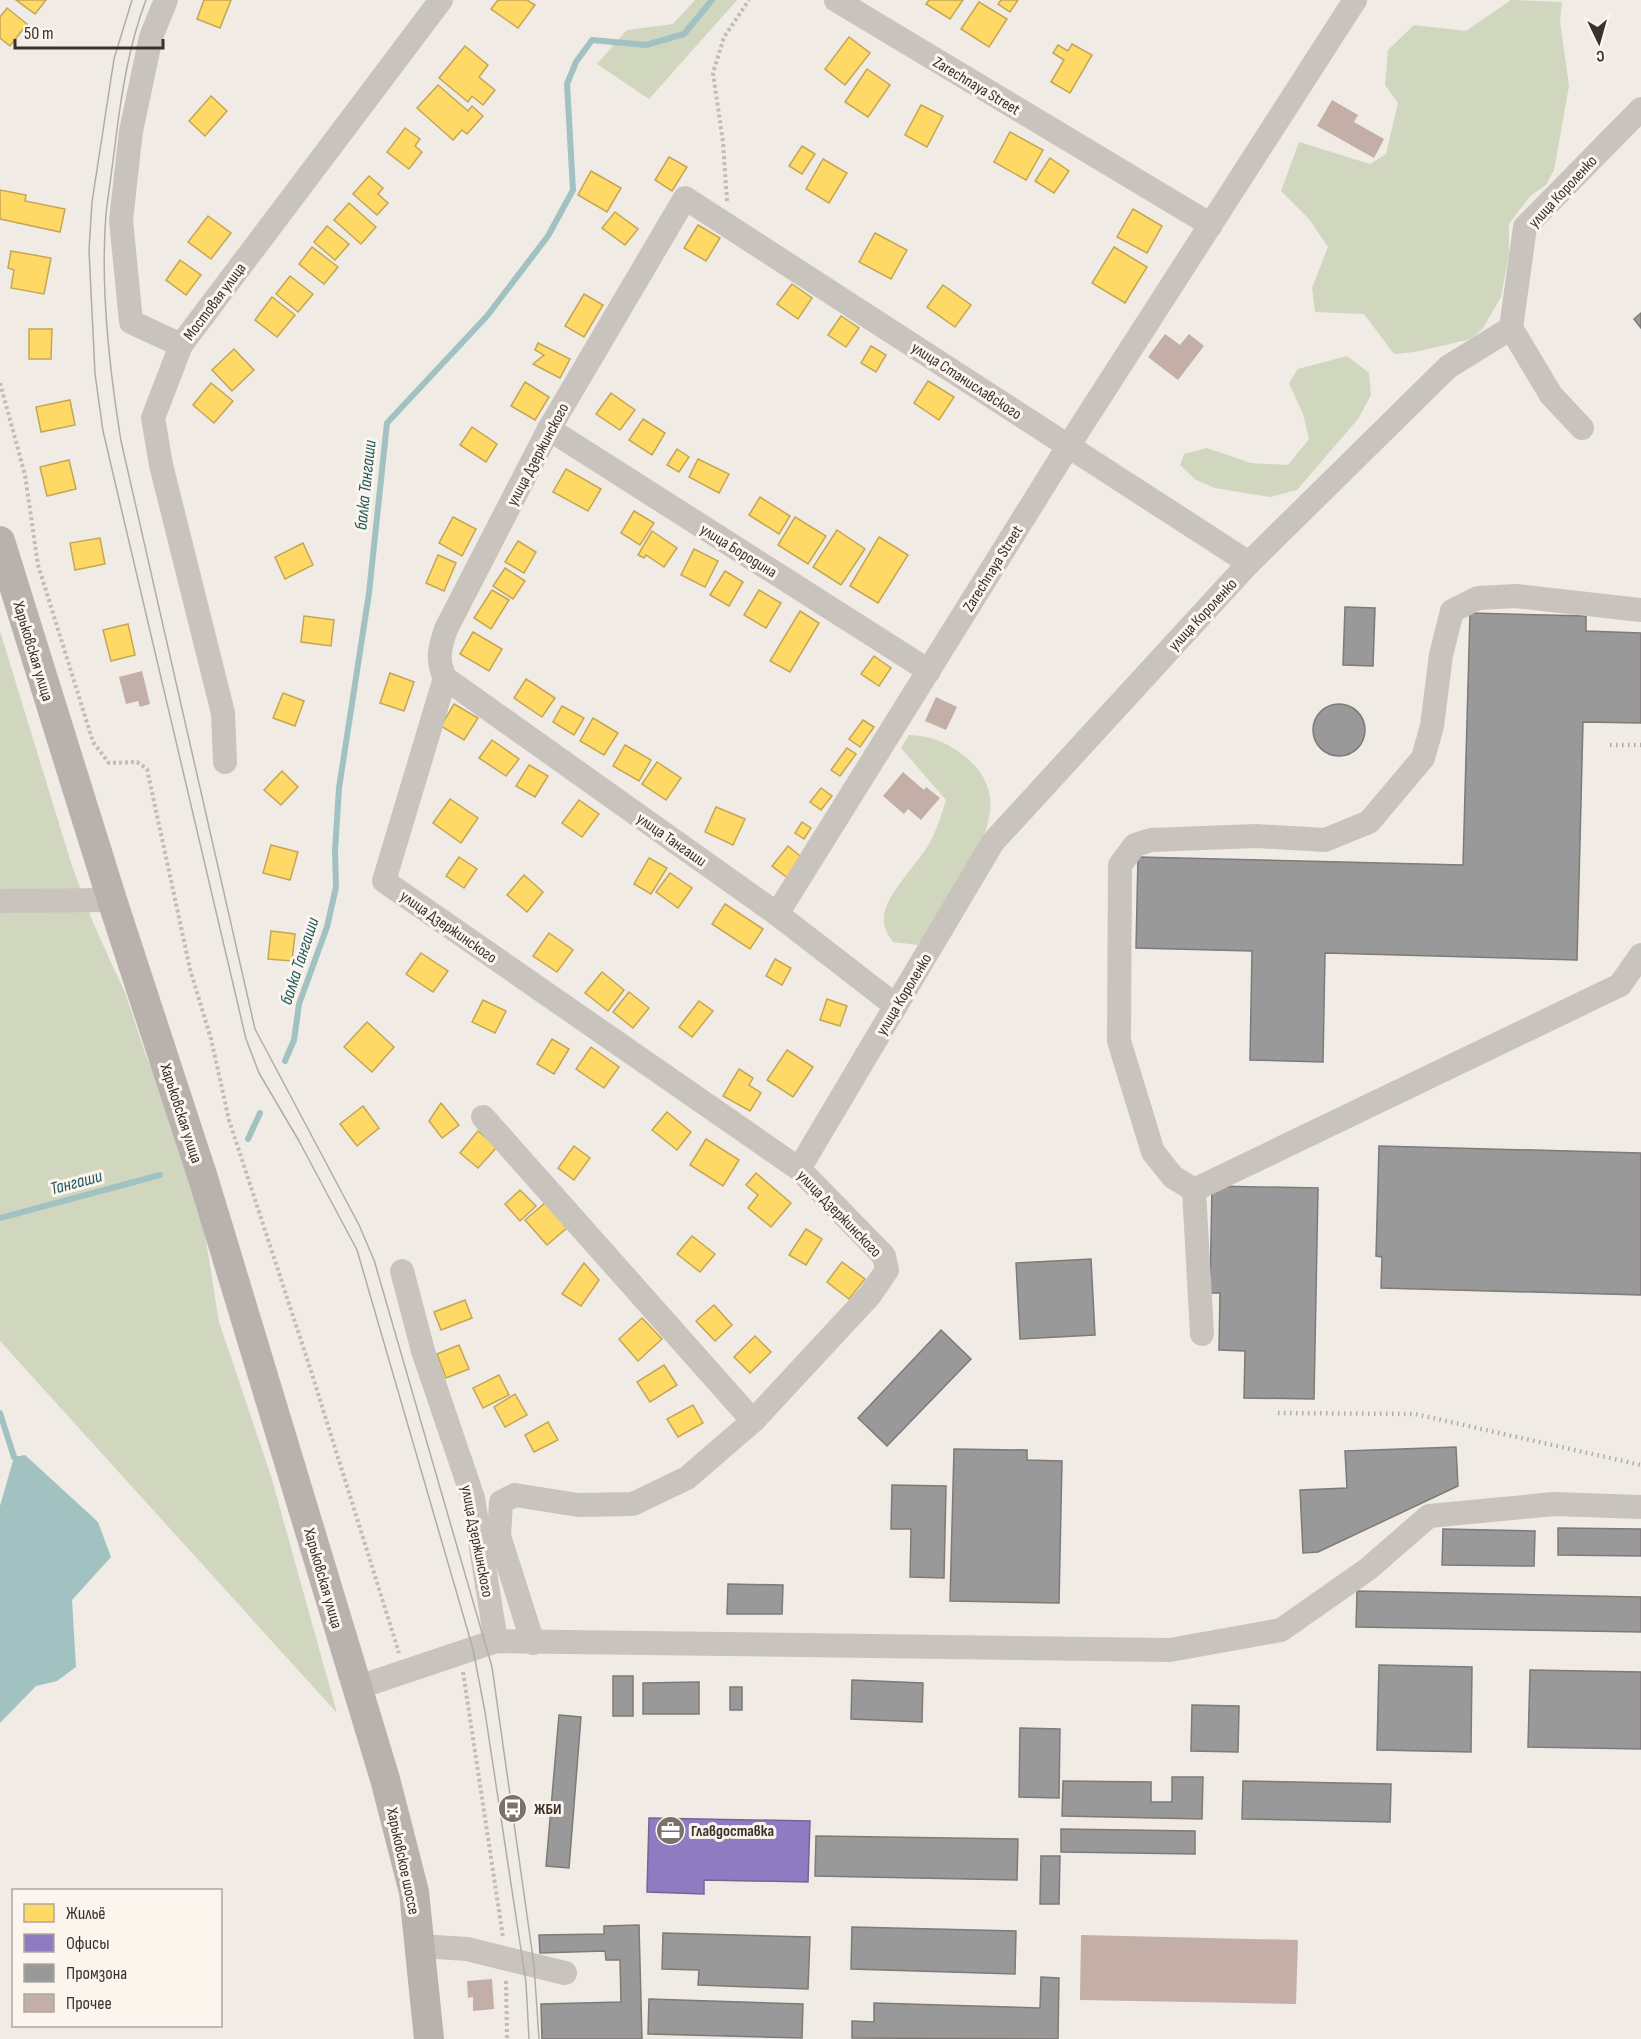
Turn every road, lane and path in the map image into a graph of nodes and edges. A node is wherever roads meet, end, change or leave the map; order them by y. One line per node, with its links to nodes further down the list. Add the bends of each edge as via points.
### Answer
1 (166, 0): 11 (street, via 151,37 131,131 121,220 131,322)
2 (441, 0): 11 (street, Мостовая улица)
3 (749, 0): 9 (path, via 724,38 713,73)
4 (836, 0): 8 (street, Zarechnaya Street)
5 (1355, 0): 8 (street, Zarechnaya Street)
6 (1641, 109): 10 (street, улица Короленко, via 1525,226)
7 (685, 198): 9 (street, улица Станиславского); 13 (street, улица Дзержинского)
8 (1211, 225): 15 (street, Zarechnaya Street)
9 (729, 226): 15 (street, улица Станиславского)
10 (1511, 328): 14 (street, via 1551,395); 17 (street, улица Короленко, via 1449,367)
11 (181, 345): 21 (street, Мостовая улица, via 153,418 161,465 224,713)
12 (0, 383): 37 (path, via 26,475 38,565 93,742 109,763 137,762 147,769 190,969 229,1120 312,1371)
13 (549, 429): 19 (street, улица Бородина); 20 (street, улица Дзержинского, via 446,629 438,651)
14 (1582, 429)
15 (1069, 445): 17 (street, улица Станиславского); 19 (street, Zarechnaya Street)
16 (0, 541): 22 (main road, Харьковская улица)
17 (1249, 563): 26 (street, улица Короленко, via 993,842)
18 (1641, 610): 29 (street, via 1516,596 1478,598 1452,611 1440,655 1432,726 1423,758 1369,822 1325,840 1256,836 1151,840 1135,845 1120,865 1119,1041 1153,1152 1173,1177)
19 (929, 671): 24 (street, Zarechnaya Street)
20 (445, 678): 24 (street, улица Тангаши); 28 (street, улица Дзержинского, via 384,881)
21 (225, 762)
22 (112, 900): 23 (street); 38 (main road, Харьковская улица, via 204,1181)
23 (0, 901)
24 (777, 914): 26 (street, улица Тангаши)
25 (1641, 955): 29 (street, via 1620,986)
26 (896, 1006): 28 (street, улица Короленко)
27 (483, 1117): 32 (street)
28 (799, 1169): 32 (street, улица Дзержинского, via 884,1256 887,1270 870,1295)
29 (1194, 1190): 31 (street)
30 (402, 1271): 34 (street, улица Дзержинского, via 423,1351 473,1498)
31 (1202, 1334)
32 (753, 1421): 35 (street, улица Дзержинского, via 687,1478 633,1504 578,1505 515,1495 501,1502 499,1536)
33 (1641, 1507): 35 (street, via 1554,1504 1429,1516 1368,1569 1281,1630 1170,1650)
34 (496, 1641): 35 (street); 36 (street)
35 (533, 1642)
36 (460, 1653): 37 (street); 40 (path)
37 (404, 1672): 38 (street)
38 (357, 1688): 39 (main road, Харьковское шоссе, via 404,1847)
39 (420, 1946): 40 (street, via 467,1949); 42 (main road, Харьковское шоссе)
40 (506, 1959): 41 (street); 43 (path)
41 (566, 1973)
42 (429, 2039)
43 (507, 2039)

